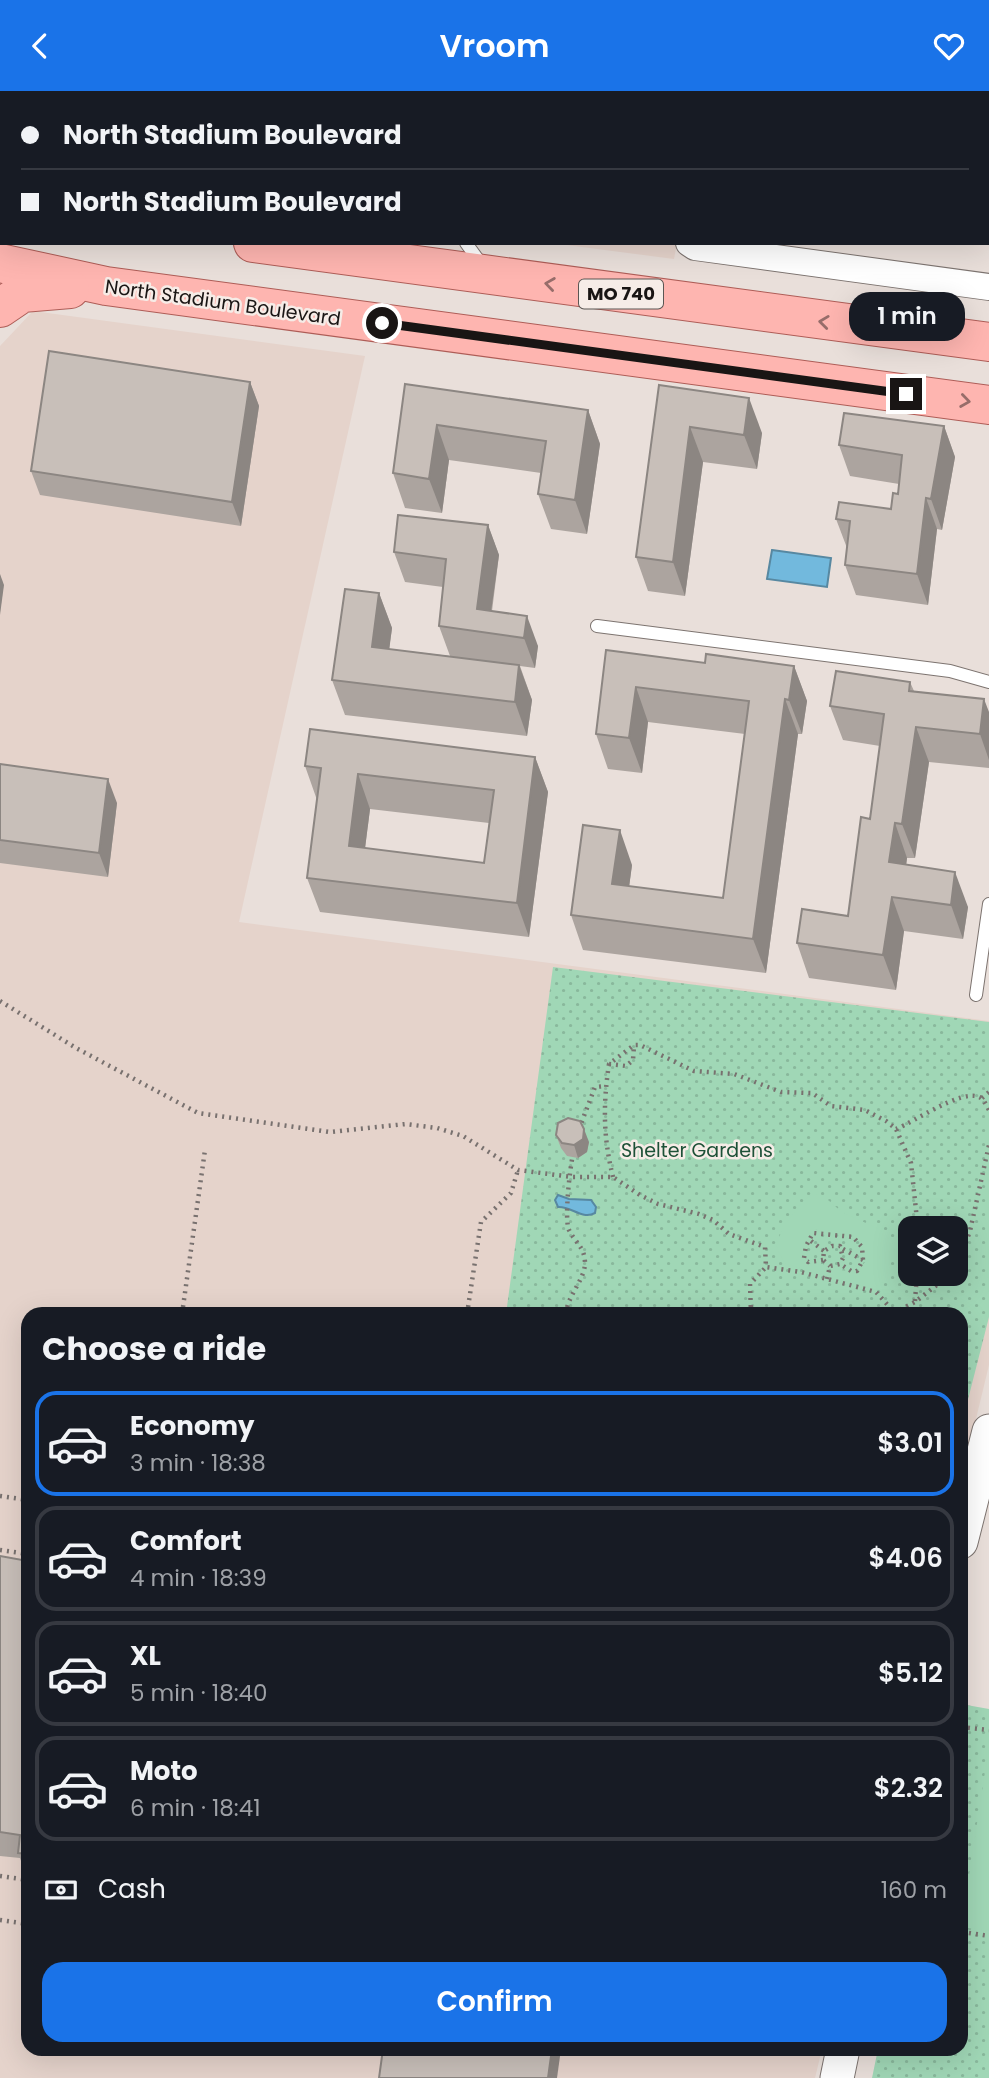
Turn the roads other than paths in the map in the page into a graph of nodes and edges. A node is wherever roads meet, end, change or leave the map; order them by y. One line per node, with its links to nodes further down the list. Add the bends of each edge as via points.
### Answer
1 (276, 245): 5 (main road, MO 740, via 411,257)
2 (468, 245): 5 (lane)
3 (692, 245): 7 (street)
4 (0, 263): 6 (main road, North Stadium Boulevard)
5 (492, 275): 9 (main road, MO 740, one-way to 5)
6 (106, 286): 8 (main road, via 22,293); 10 (main road, North Stadium Boulevard, one-way to 10)
7 (989, 288)
8 (0, 308)
9 (989, 342)
10 (989, 405)
11 (597, 626): 12 (lane, via 950,671)
12 (989, 682)
13 (989, 904): 14 (lane)
14 (976, 995)
15 (989, 1431): 16 (street)
16 (968, 1514)
17 (842, 2056): 18 (street)
18 (837, 2078)

